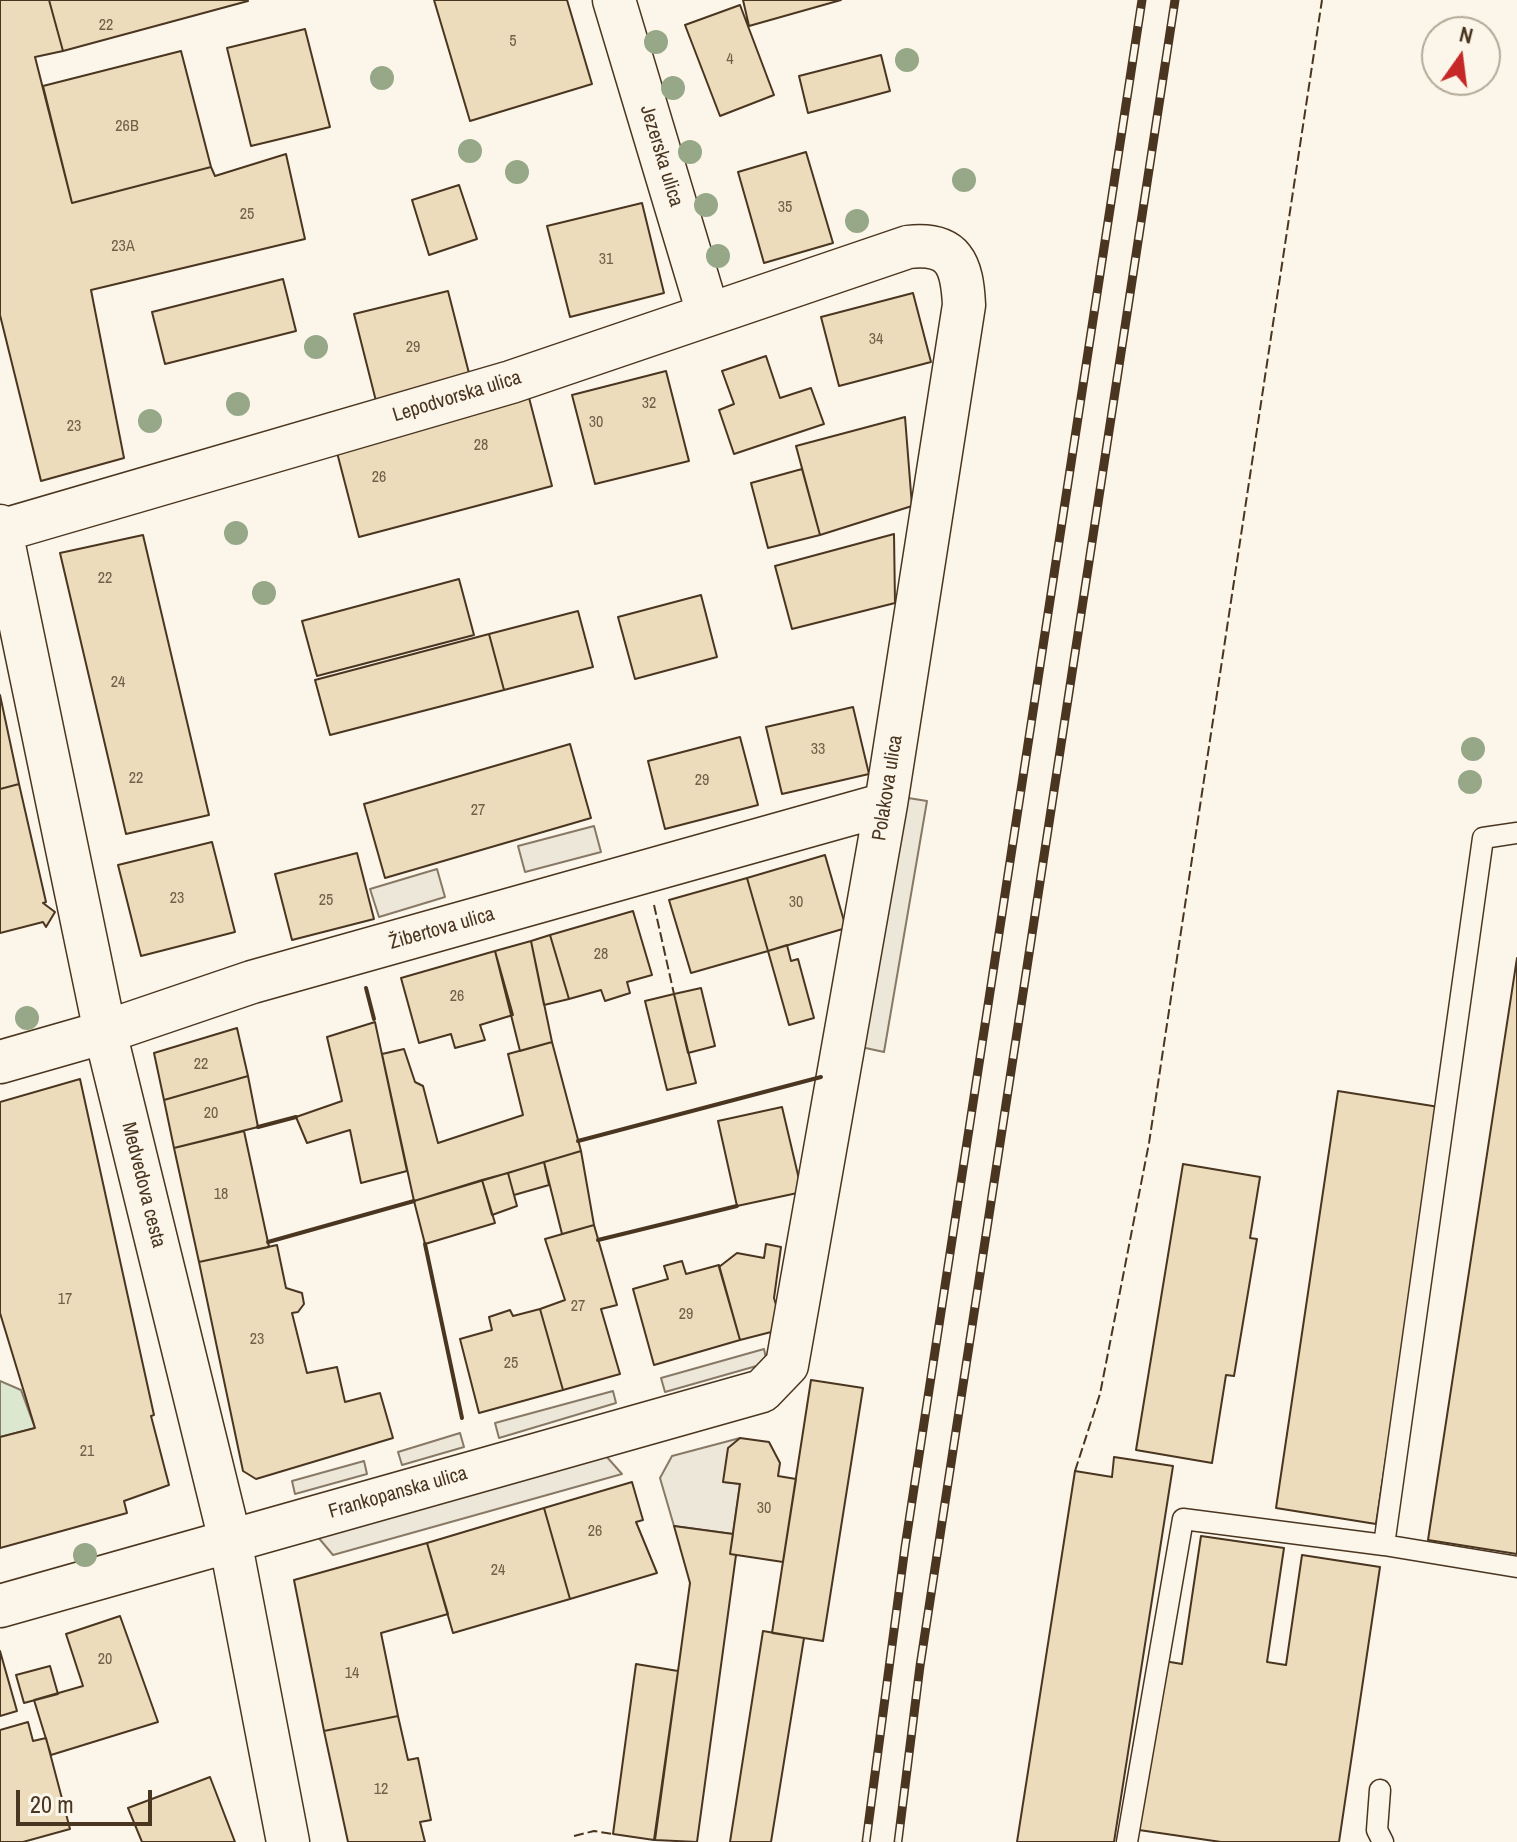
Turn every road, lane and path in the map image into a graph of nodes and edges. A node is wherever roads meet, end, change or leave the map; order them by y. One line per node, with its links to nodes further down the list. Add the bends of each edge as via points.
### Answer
1 (614, 0): 3 (street, Jezerska ulica)
2 (908, 247): 3 (street, Lepodvorska ulica); 5 (street, Polakova ulica, via 928,245 947,252 961,270 964,305)
3 (708, 313): 4 (street, Lepodvorska ulica, via 511,382)
4 (0, 529): 7 (street, Medvedova cesta)
5 (886, 804): 7 (street, Žibertova ulica, via 252,982); 9 (street, Polakova ulica)
6 (1517, 833): 11 (lane, via 1483,838)
7 (105, 1032): 8 (street, Žibertova ulica); 10 (street, Medvedova cesta)
8 (0, 1062)
9 (787, 1365): 10 (street, Frankopanska ulica, via 762,1391)
10 (230, 1540): 13 (street, Frankopanska ulica); 15 (street, Medvedova cesta)
11 (1384, 1545): 12 (lane); 16 (lane, via 1183,1519)
12 (1517, 1567)
13 (0, 1606)
14 (1380, 1790): 17 (lane, via 1377,1830)
15 (288, 1842)
16 (1127, 1842)
17 (1383, 1842)

